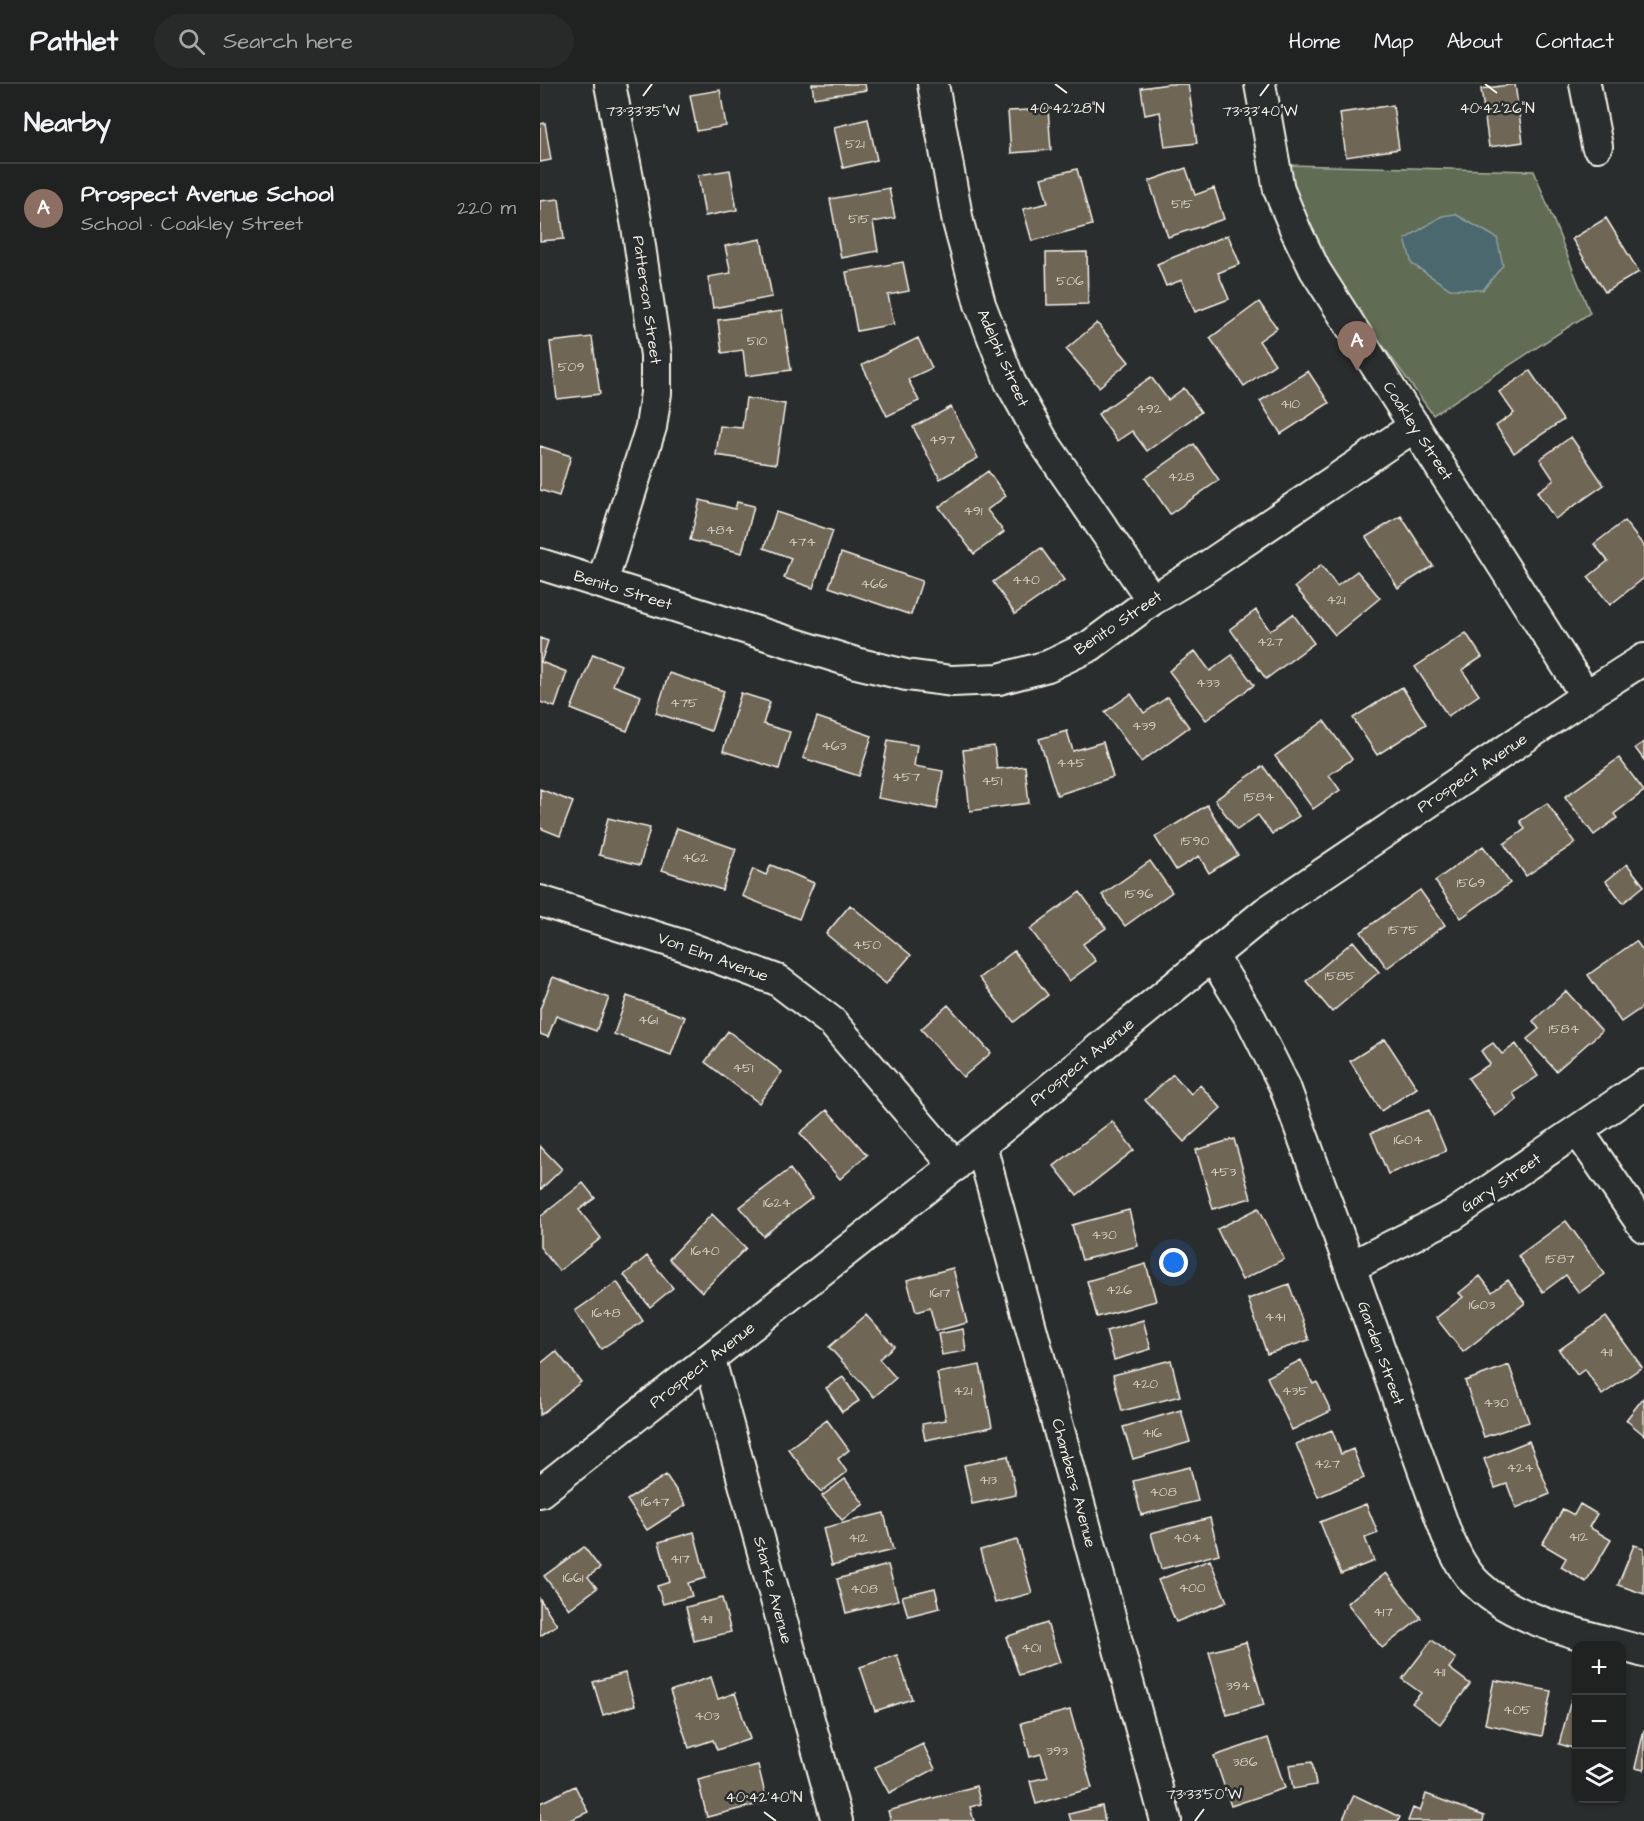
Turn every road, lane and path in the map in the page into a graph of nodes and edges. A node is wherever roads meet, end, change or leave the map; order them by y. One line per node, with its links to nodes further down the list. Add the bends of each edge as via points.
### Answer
1 (610, 84): 8 (street, Patterson Street, via 637,226 656,355 656,393 651,428)
2 (933, 84): 9 (street, Adelphi Street, via 958,222 980,304 1010,382 1043,441)
3 (1260, 84): 6 (street, Coakley Street, via 1279,190 1296,231 1315,270)
4 (1585, 84): 5 (street)
5 (1597, 146)
6 (1415, 426): 9 (street, Benito Street); 11 (street, Coakley Street)
7 (540, 564): 8 (street, Benito Street)
8 (602, 583): 9 (street, Benito Street, via 856,663 952,681 999,679 1048,666 1090,646)
9 (1152, 600)
10 (1644, 659): 11 (street, Prospect Avenue)
11 (1586, 696): 13 (street, Prospect Avenue, via 1266,912)
12 (540, 901): 17 (street, Von Elm Avenue, via 682,945 777,980 832,1022)
13 (1212, 955): 16 (street, Prospect Avenue); 19 (street, Garden Street, via 1251,1019 1285,1087)
14 (1644, 1085): 15 (street, Gary Street)
15 (1578, 1131): 18 (street); 19 (street, Gary Street, via 1453,1215)
16 (981, 1145): 17 (street, Prospect Avenue); 24 (street, Chambers Avenue)
17 (954, 1166): 20 (street, Prospect Avenue)
18 (1644, 1227)
19 (1350, 1267): 22 (street, Garden Street, via 1444,1527 1460,1563 1476,1584 1495,1599 1541,1622)
20 (710, 1360): 21 (street, Prospect Avenue); 23 (street, Starke Avenue)
21 (540, 1492)
22 (1644, 1652)
23 (837, 1821)
24 (1166, 1821)

